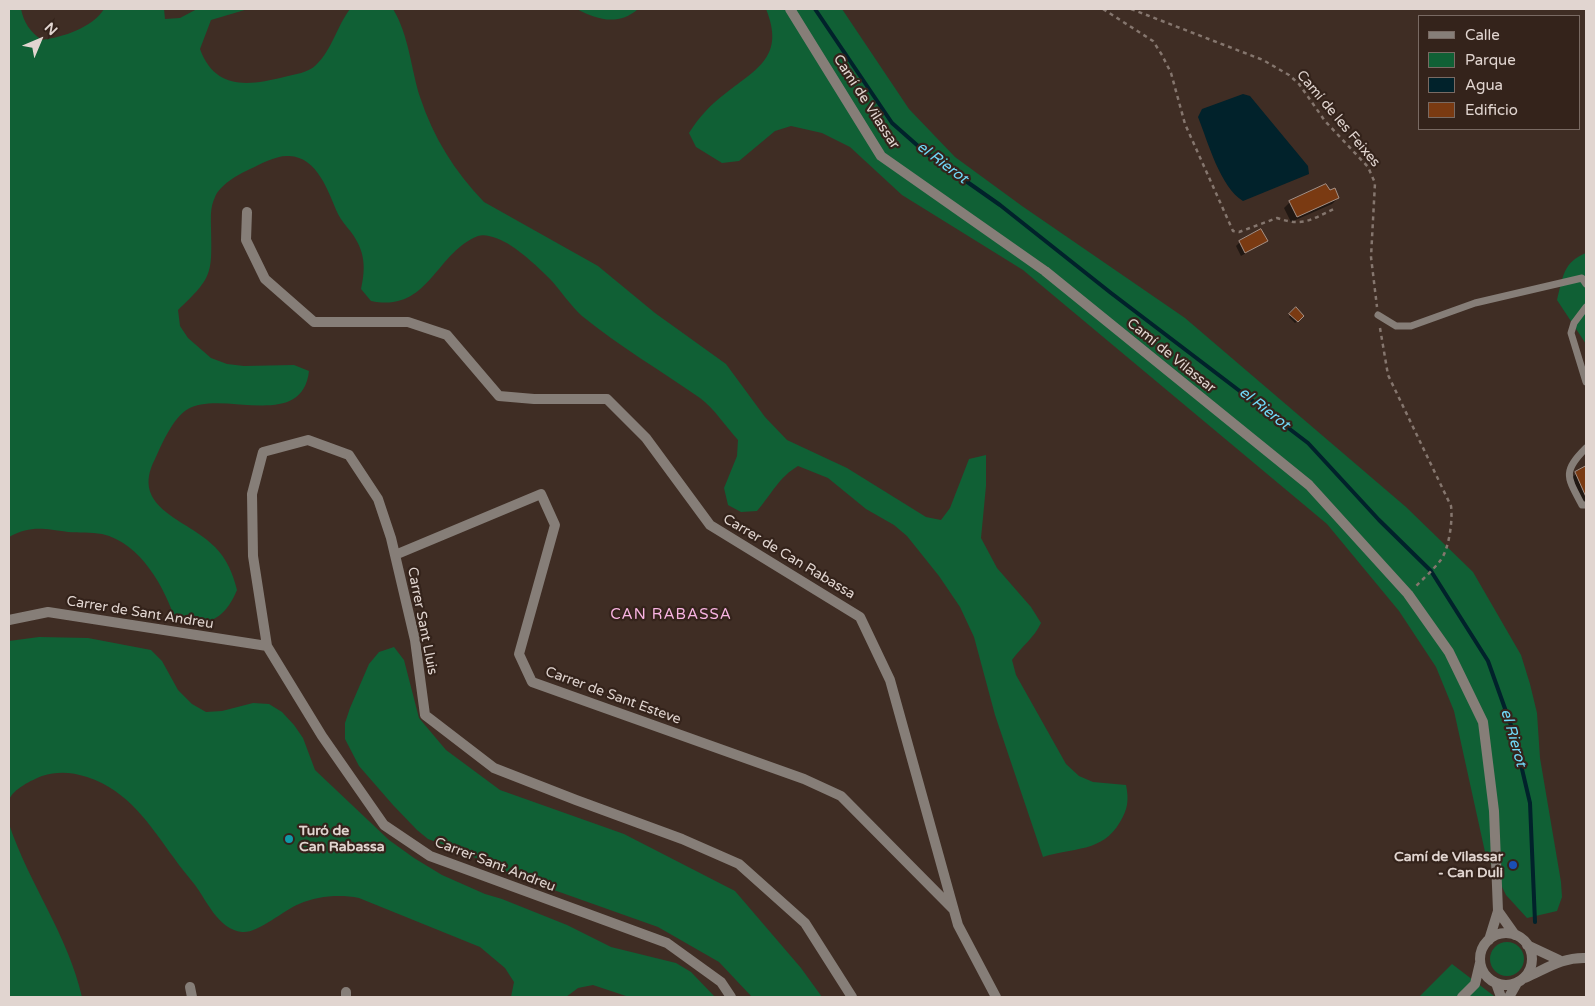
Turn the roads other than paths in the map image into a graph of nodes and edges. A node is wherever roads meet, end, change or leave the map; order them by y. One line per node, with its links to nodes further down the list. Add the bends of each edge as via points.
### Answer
1 (790, 9): 13 (street, Camí de Vilassar, via 881,156 1045,270 1309,485 1408,594 1449,652 1483,722 1494,811)
2 (247, 212): 12 (street, Carrer de Can Rabassa, via 246,240 265,279 314,322 408,322 448,335 499,396 607,400 646,438 710,525 860,617 890,680)
3 (1586, 284): 5 (lane, via 1582,278 1475,302 1411,326 1396,326)
4 (1586, 307): 6 (lane, via 1571,333)
5 (1378, 315)
6 (1586, 382)
7 (1586, 448): 8 (lane, via 1570,464 1568,479 1582,506)
8 (1586, 505)
9 (395, 555): 11 (street, Carrer Sant Lluis, via 378,499 349,455 308,440 263,452 252,494 253,556); 12 (street, Carrer de Sant Esteve, via 541,494 555,524 519,654 532,682 804,779 841,796); 24 (street, Carrer Sant Lluis, via 415,640 425,715 494,768 739,864 805,922)
10 (9, 620): 11 (street, Carrer de Sant Andreu, via 48,612)
11 (267, 646): 23 (street, Carrer Sant Andreu, via 322,736 384,825 430,856 667,943 721,982)
12 (954, 909): 25 (street, Carrer de Can Rabassa, via 958,925)
13 (1498, 911): 14 (street); 15 (street, Camí de Vilassar)
14 (1516, 935): 15 (street, via 1502,934); 16 (street)
15 (1489, 940): 19 (street)
16 (1527, 945): 18 (street); 20 (street, via 1532,958 1531,968)
17 (1586, 958): 18 (street)
18 (1559, 960): 20 (street)
19 (1480, 962): 21 (street, via 1483,971); 22 (street)
20 (1521, 980): 21 (street, via 1505,985); 28 (street)
21 (1494, 982): 22 (street); 27 (street)
22 (1475, 984): 26 (street)
23 (731, 997)
24 (852, 997)
25 (996, 997)
26 (1462, 997)
27 (1501, 997)
28 (1508, 997)

